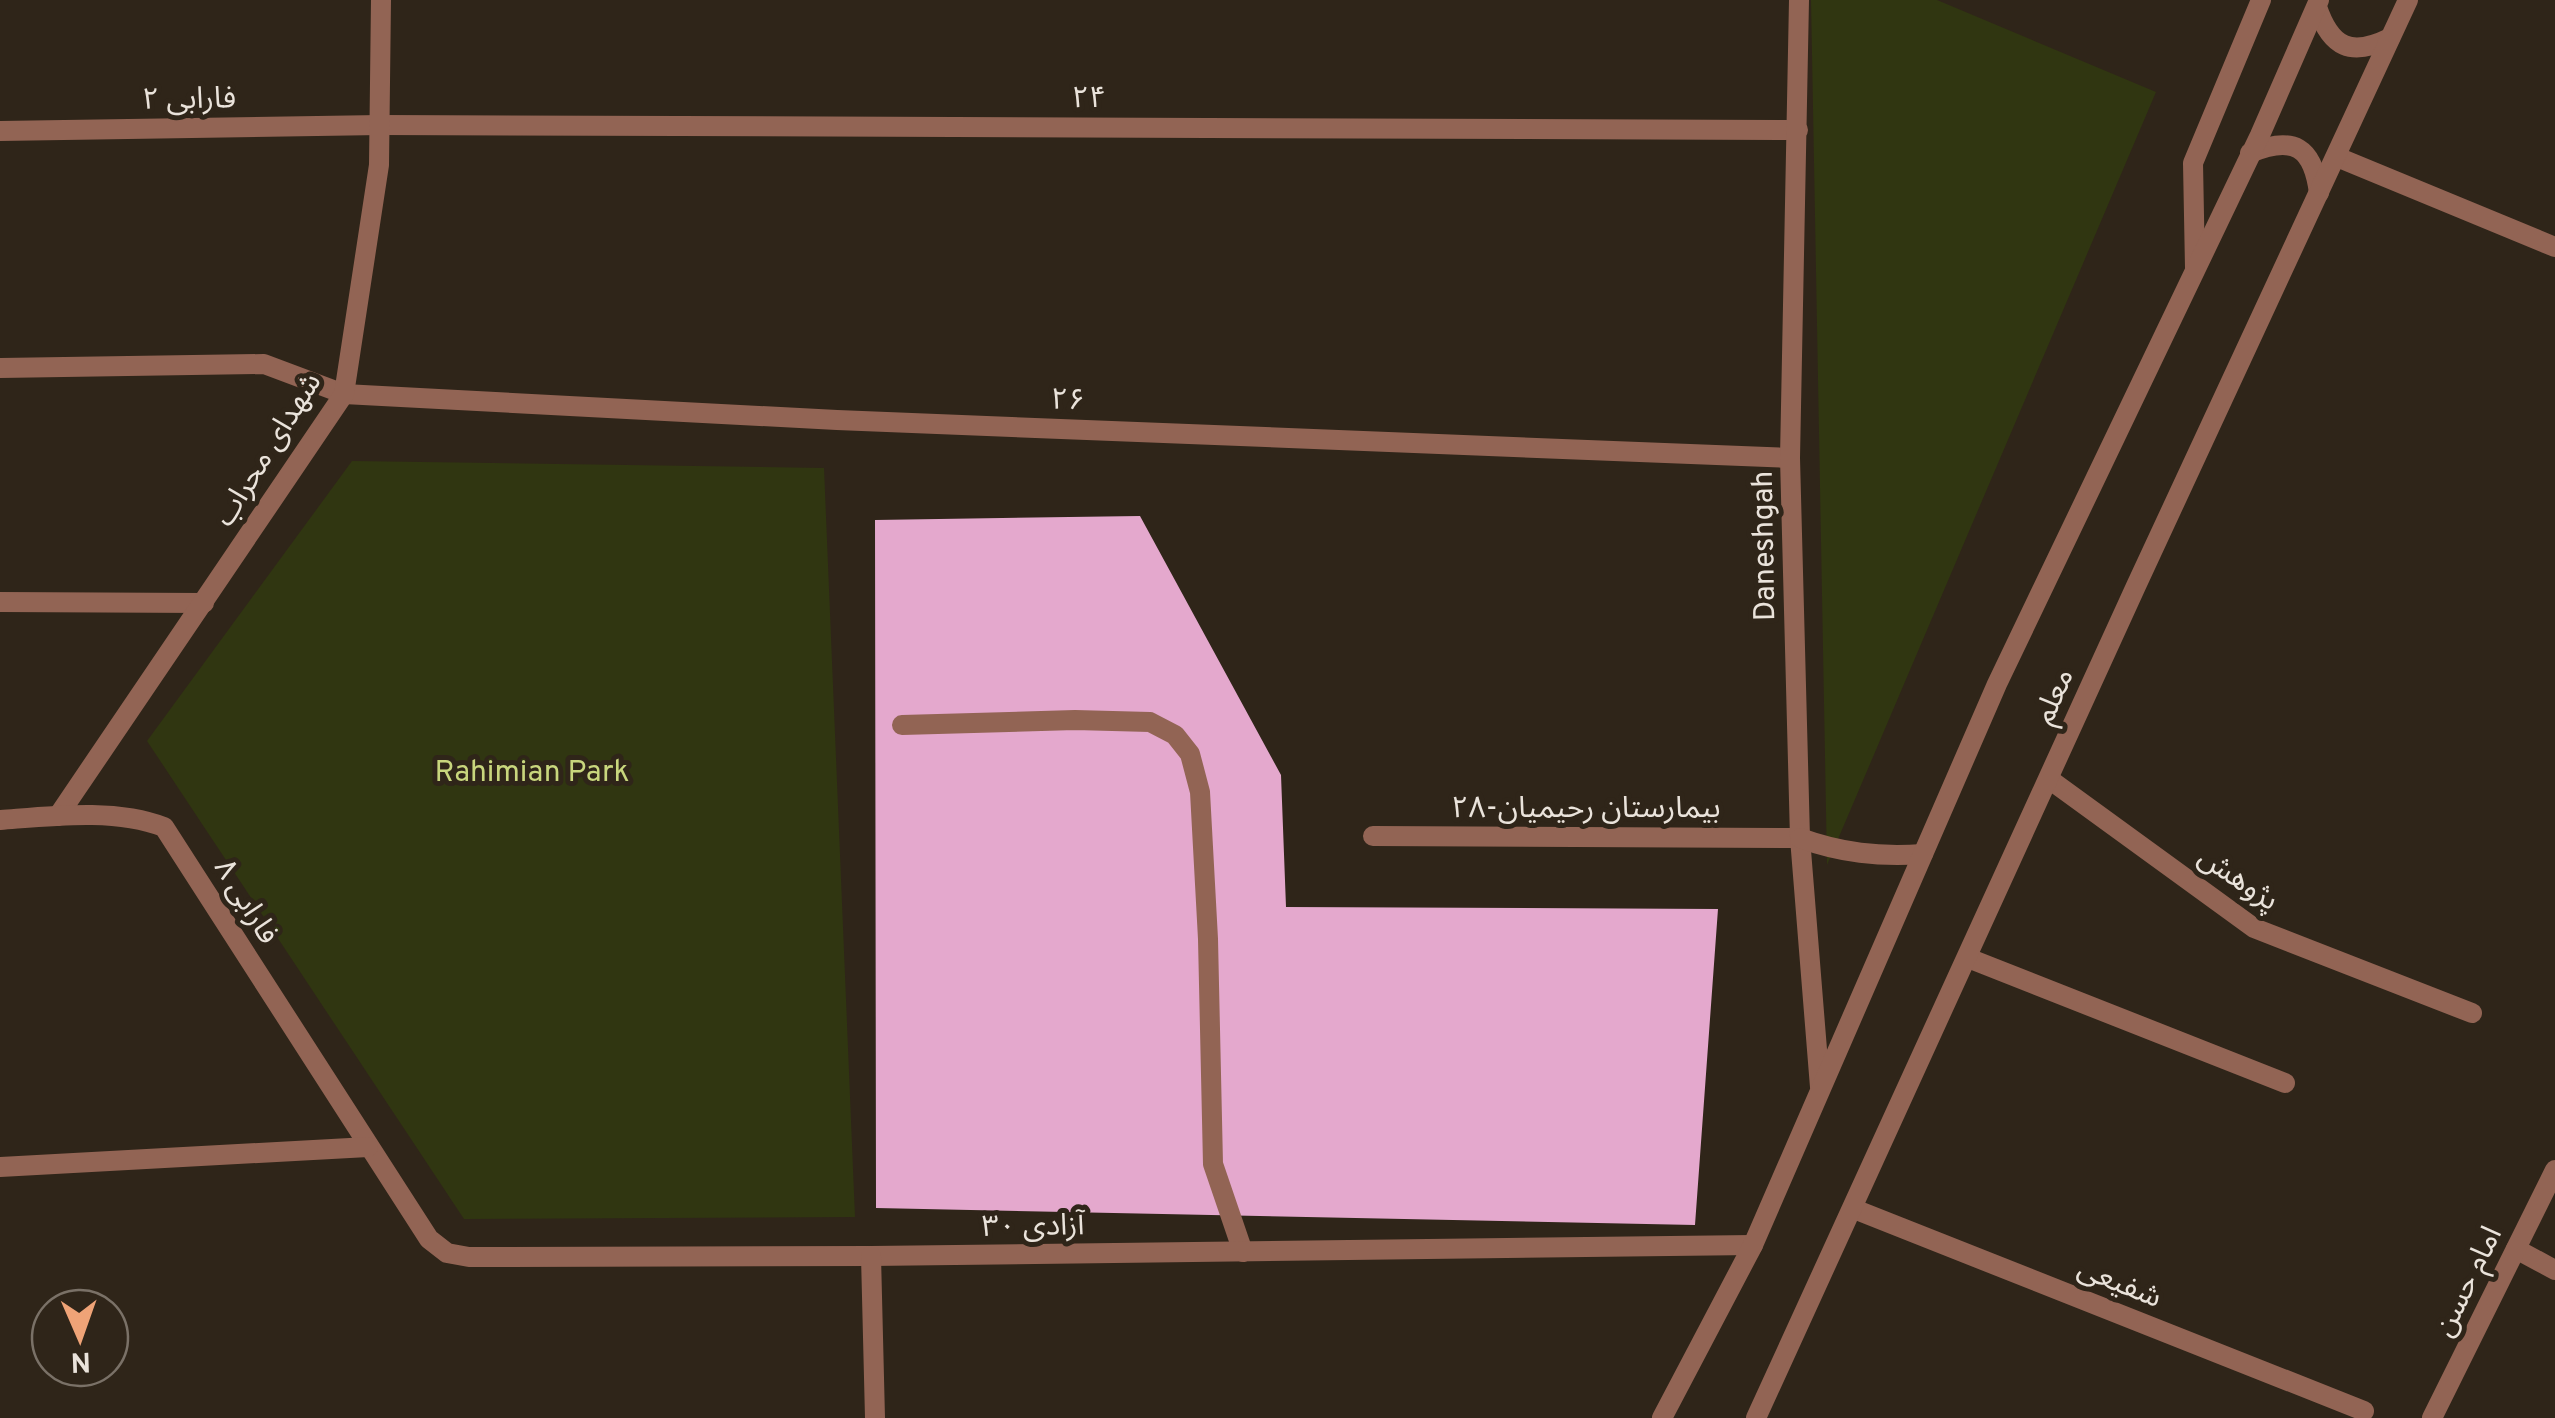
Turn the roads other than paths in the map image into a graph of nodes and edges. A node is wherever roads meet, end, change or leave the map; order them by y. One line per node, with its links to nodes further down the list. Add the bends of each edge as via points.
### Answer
1 (381, 0): 7 (street, شهدای محراب)
2 (1799, 0): 8 (street, Daneshgah)
3 (2261, 0): 14 (street, معلم, via 2193,163)
4 (2408, 0): 6 (street, معلم)
5 (2318, 3): 6 (street, via 2324,30 2344,46 2368,48); 10 (street, معلم)
6 (2390, 38): 11 (street, معلم)
7 (380, 124): 8 (street, ۲۴); 9 (street, فارابی ۲); 16 (street, شهدای محراب)
8 (1798, 130): 17 (street, Daneshgah)
9 (0, 131)
10 (2250, 152): 12 (street, via 2274,143 2299,149 2316,168); 14 (street, معلم)
11 (2337, 157): 12 (street, معلم); 13 (street)
12 (2320, 195): 21 (street, معلم)
13 (2555, 247)
14 (2195, 268): 26 (street, معلم)
15 (0, 368): 16 (street, ۲۶, via 264,364)
16 (344, 394): 17 (street, ۲۶); 19 (street, شهدای محراب)
17 (1790, 458): 25 (street, Daneshgah)
18 (0, 602): 19 (street)
19 (204, 603): 22 (street, شهدای محراب)
20 (902, 726): 37 (street, via 1150,722 1175,735 1190,754 1203,844 1213,1164)
21 (2049, 779): 27 (street, معلم); 28 (street, پژوهش, via 2254,928)
22 (58, 816): 23 (street, فارابی ۸); 31 (street, فارابی ۸, via 145,820 164,827)
23 (0, 820)
24 (1372, 836): 25 (street, ۲۸-بیمارستان رحیمیان)
25 (1800, 838): 26 (street, ۲۸-بیمارستان رحیمیان, via 1855,854); 30 (street, Daneshgah)
26 (1923, 854): 30 (street, معلم)
27 (1968, 958): 29 (street); 34 (street, معلم)
28 (2472, 1013)
29 (2285, 1083)
30 (1820, 1090): 35 (street, معلم)
31 (368, 1147): 32 (street); 38 (street, آزادی ۳۰, via 429,1239 448,1253)
32 (0, 1167)
33 (2555, 1170): 36 (street, امام حسن)
34 (1854, 1209): 40 (street, شفیعی); 43 (street, معلم)
35 (1754, 1245): 37 (street, آزادی ۳۰); 42 (street, معلم)
36 (2516, 1249): 39 (street); 44 (street, امام حسن)
37 (1243, 1252): 38 (street, آزادی ۳۰)
38 (872, 1256): 41 (street)
39 (2555, 1270)
40 (2364, 1411)
41 (875, 1418)
42 (1662, 1418)
43 (1756, 1418)
44 (2432, 1418)

